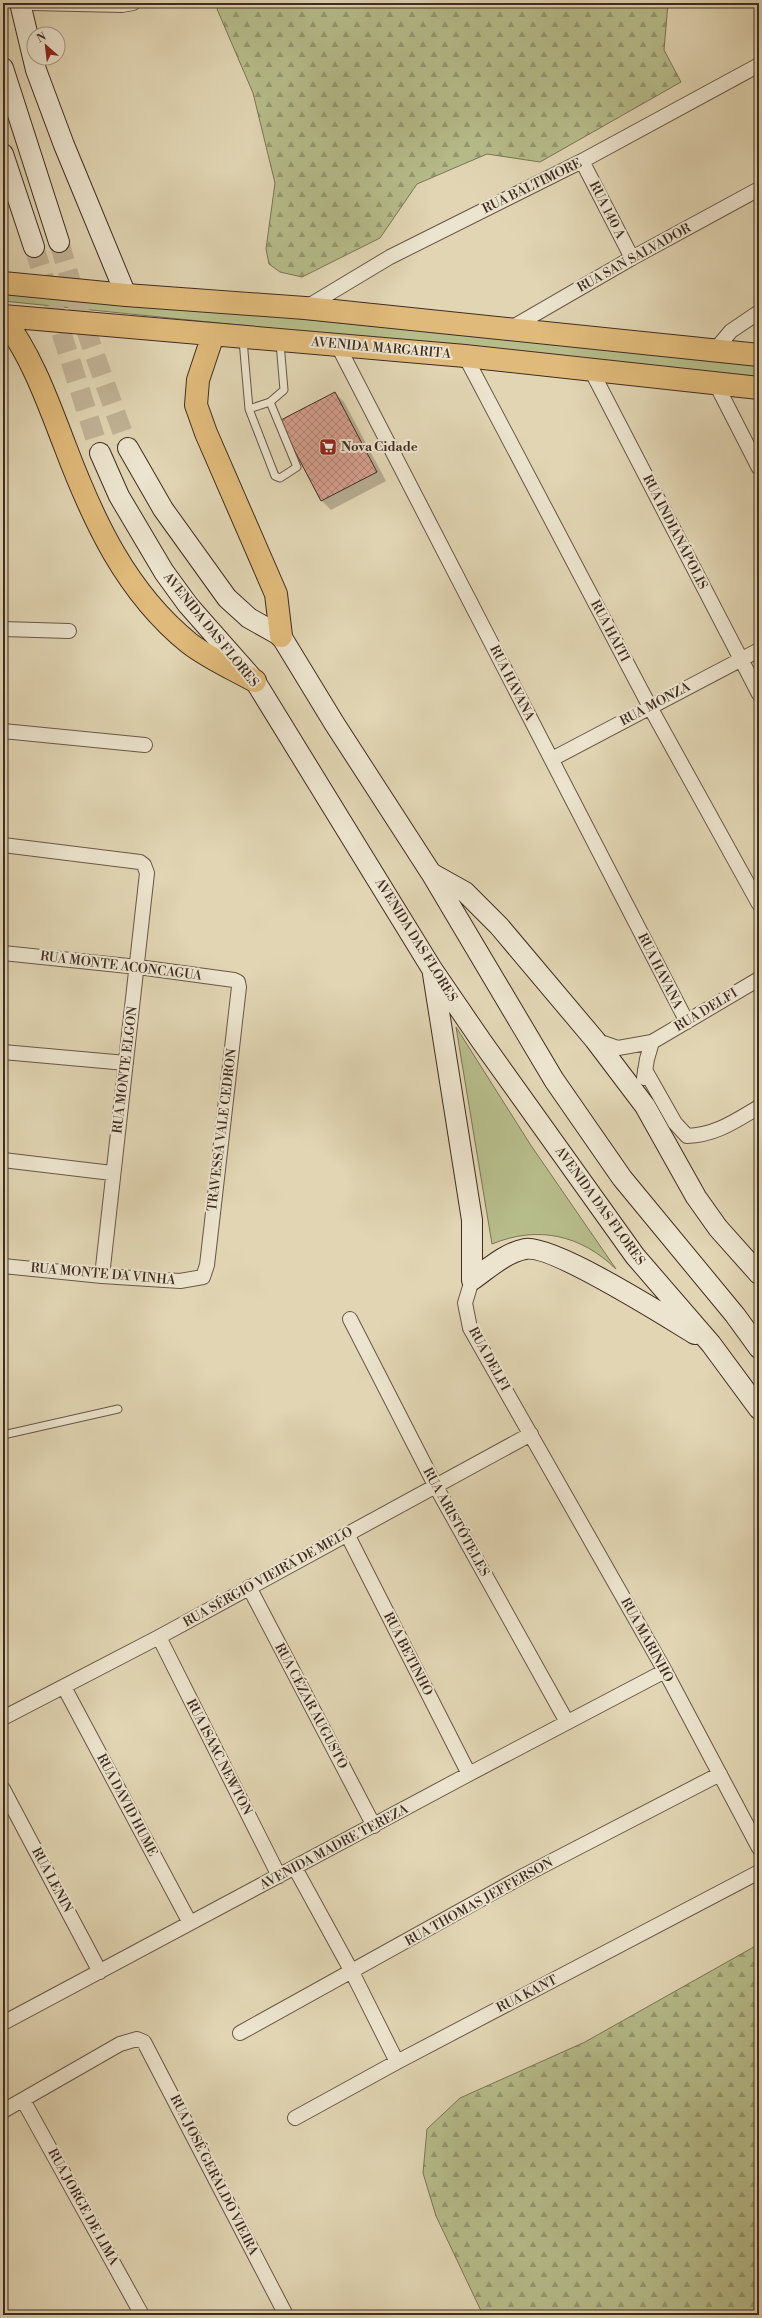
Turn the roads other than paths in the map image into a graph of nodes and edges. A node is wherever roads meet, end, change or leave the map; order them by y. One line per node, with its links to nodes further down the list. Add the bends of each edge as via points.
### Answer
1 (20, 3): 4 (main road)
2 (34, 3): 3 (street); 5 (main road)
3 (133, 3)
4 (26, 26)
5 (35, 26)
6 (759, 65): 10 (street, RUA BALTIMORE)
7 (37, 66): 16 (main road, via 64,145)
8 (3, 68): 12 (main road)
9 (3, 154): 13 (main road)
10 (582, 161): 14 (street, RUA 140 A); 17 (street, RUA BALTIMORE, via 390,257)
11 (759, 189): 14 (street, RUA SAN SALVADOR)
12 (59, 242)
13 (34, 246)
14 (632, 258): 20 (street, RUA SAN SALVADOR)
15 (3, 283): 16 (main road)
16 (126, 295): 17 (main road)
17 (305, 308): 20 (main road)
18 (759, 312): 25 (street, via 731,331)
19 (3, 317): 21 (main road, AVENIDA MARGARITA); 41 (main road, via 24,348 94,518 133,585 190,644)
20 (511, 328): 25 (main road)
21 (213, 335): 22 (main road, AVENIDA MARGARITA); 38 (main road, via 198,380 196,405 276,594)
22 (242, 337): 23 (main road, AVENIDA MARGARITA); 32 (lane)
23 (280, 340): 24 (main road, AVENIDA MARGARITA); 31 (lane, via 284,390)
24 (337, 344): 27 (main road, AVENIDA MARGARITA); 46 (street, RUA HAVANA)
25 (715, 350): 26 (main road)
26 (759, 355)
27 (465, 356): 28 (main road, AVENIDA MARGARITA); 43 (street, RUA HAITI)
28 (591, 370): 29 (main road, AVENIDA MARGARITA); 40 (street, RUA INDIANÁPOLIS)
29 (716, 384): 30 (main road, AVENIDA MARGARITA); 35 (street)
30 (759, 388)
31 (270, 402): 32 (lane); 32 (lane, via 297,467 280,478 275,476)
32 (249, 409)
33 (128, 448): 38 (main road, via 164,509 227,598 250,618)
34 (100, 453): 41 (main road, AVENIDA DAS FLORES, via 119,496 164,572 188,605)
35 (759, 468)
36 (3, 629): 37 (street)
37 (69, 631)
38 (281, 636): 48 (main road)
39 (759, 650): 40 (street, RUA MONZA)
40 (741, 660): 42 (street, RUA INDIANÁPOLIS); 43 (street, RUA MONZA)
41 (254, 681): 52 (main road, AVENIDA DAS FLORES)
42 (759, 694)
43 (650, 707): 46 (street, RUA MONZA); 49 (street, RUA HAITI)
44 (3, 731): 45 (street)
45 (145, 745)
46 (552, 758): 55 (street, RUA HAVANA)
47 (3, 845): 51 (street, RUA MONTE ELGON, via 135,861 144,865 147,873)
48 (431, 873): 56 (main road, via 465,892 499,926); 72 (main road, via 554,1080 608,1158)
49 (759, 904)
50 (3, 953): 51 (street, RUA MONTE ACONCAGUA)
51 (138, 967): 54 (street, RUA MONTE ACONCAGUA); 59 (street, RUA MONTE ELGON)
52 (432, 969): 69 (main road, via 469,1198 473,1245); 71 (main road, AVENIDA DAS FLORES, via 635,1256)
53 (759, 978): 55 (street, RUA DELFI)
54 (238, 982): 68 (street, TRAVESSA VALE CEDRON, via 207,1265)
55 (687, 1022): 57 (street, RUA DELFI)
56 (594, 1040): 57 (street, RUA DELFI, via 618,1048); 61 (main road)
57 (652, 1042): 60 (street)
58 (3, 1052): 59 (street)
59 (126, 1063): 64 (street, RUA MONTE ELGON)
60 (644, 1070): 61 (street); 62 (street, via 675,1123 687,1136 705,1135 725,1127)
61 (645, 1106): 66 (main road, via 696,1197 718,1228)
62 (759, 1107)
63 (3, 1160): 64 (street)
64 (112, 1173): 67 (street, RUA MONTE ELGON)
65 (3, 1266): 67 (street, RUA MONTE DA VINHA)
66 (759, 1274)
67 (102, 1276): 68 (street, RUA MONTE DA VINHA, via 180,1281)
68 (203, 1277)
69 (472, 1280): 71 (main road, via 504,1257 525,1249 540,1250 557,1256 640,1301); 75 (street, RUA DELFI, via 465,1303 467,1319)
70 (350, 1319): 77 (street, RUA ARISTÓTELES)
71 (711, 1344): 74 (main road, AVENIDA DAS FLORES)
72 (759, 1348)
73 (118, 1409): 76 (lane)
74 (759, 1409)
75 (532, 1434): 77 (street, RUA SÉRGIO VIEIRA DE MELO); 81 (street, RUA MARINHO)
76 (3, 1435)
77 (435, 1485): 78 (street, RUA SÉRGIO VIEIRA DE MELO); 84 (street, RUA ARISTÓTELES)
78 (346, 1534): 79 (street, RUA SÉRGIO VIEIRA DE MELO); 85 (street, RUA BETINHO)
79 (248, 1587): 80 (street, RUA SÉRGIO VIEIRA DE MELO); 88 (street, RUA CÉZAR AUGUSTO)
80 (159, 1637): 82 (street, RUA SÉRGIO VIEIRA DE MELO); 92 (street, RUA ISAAC NEWTON)
81 (665, 1671): 84 (street, AVENIDA MADRE TEREZA); 86 (street, RUA MARINHO)
82 (64, 1687): 83 (street, RUA SÉRGIO VIEIRA DE MELO); 93 (street, RUA DAVID HUME)
83 (3, 1718)
84 (566, 1722): 85 (street, AVENIDA MADRE TEREZA)
85 (469, 1774): 88 (street, AVENIDA MADRE TEREZA)
86 (720, 1774): 89 (street, RUA MARINHO); 95 (street, RUA THOMAS JEFFERSON, via 523,1876)
87 (3, 1789): 94 (street, RUA LENIN)
88 (374, 1826): 90 (street, AVENIDA MADRE TEREZA)
89 (759, 1848)
90 (295, 1868): 92 (street, AVENIDA MADRE TEREZA); 95 (street)
91 (759, 1872): 98 (street, RUA KANT)
92 (279, 1876): 93 (street, AVENIDA MADRE TEREZA)
93 (190, 1924): 94 (street, AVENIDA MADRE TEREZA)
94 (100, 1972): 96 (street, AVENIDA MADRE TEREZA)
95 (352, 1972): 97 (street, RUA THOMAS JEFFERSON); 98 (street)
96 (3, 2023)
97 (240, 2033)
98 (397, 2062): 101 (street, RUA KANT)
99 (23, 2100): 100 (street); 102 (street, RUA JORGE DE LIMA); 103 (street, RUA JOSÉ GERALDO VIEIRA, via 120,2044 137,2039 144,2042)
100 (3, 2111)
101 (295, 2118)
102 (142, 2315)
103 (286, 2315)

